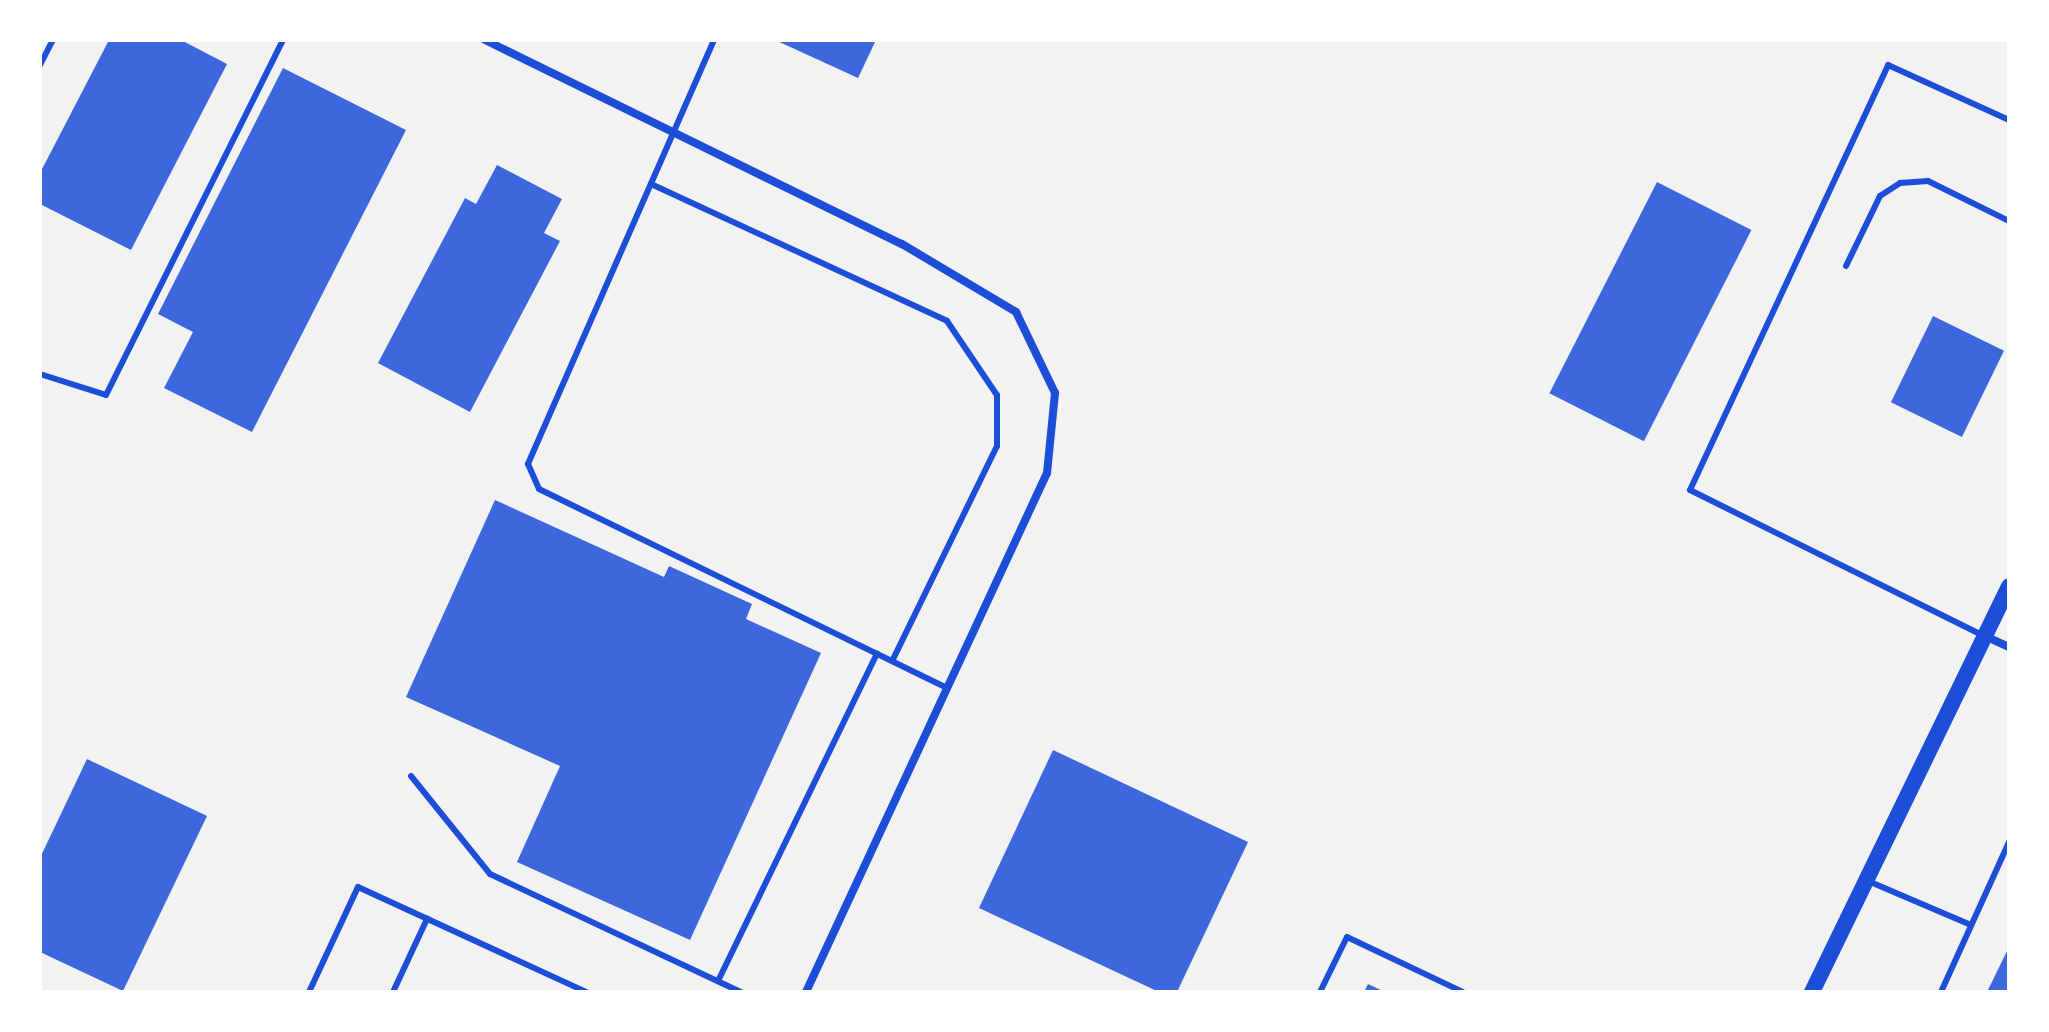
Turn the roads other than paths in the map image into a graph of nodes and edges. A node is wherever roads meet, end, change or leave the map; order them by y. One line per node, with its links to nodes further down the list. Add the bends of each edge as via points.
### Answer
1 (53, 40): 5 (lane)
2 (283, 40): 11 (lane, via 106,395)
3 (485, 40): 7 (street)
4 (714, 40): 7 (lane)
5 (40, 65)
6 (2009, 120): 13 (lane, via 1888,65 1690,490)
7 (673, 132): 8 (lane); 17 (street, via 902,244 1016,312 1055,393 1047,473)
8 (651, 184): 15 (lane, via 528,464 539,489); 16 (lane, via 947,321 997,395 997,446)
9 (2009, 221): 10 (lane, via 1928,181 1900,183 1880,196)
10 (1846, 266)
11 (40, 374)
12 (2009, 586): 13 (main road)
13 (1985, 636): 14 (street); 20 (main road)
14 (2009, 647)
15 (877, 654): 16 (lane); 23 (lane)
16 (892, 661): 17 (lane)
17 (947, 688): 29 (street)
18 (411, 776): 23 (lane, via 490,874)
19 (2009, 842): 22 (lane)
20 (1866, 880): 22 (lane); 32 (main road)
21 (427, 919): 24 (lane); 25 (lane, via 358,887); 27 (lane)
22 (1971, 925): 33 (lane)
23 (718, 981): 28 (lane)
24 (394, 990): 26 (lane)
25 (309, 992)
26 (403, 992)
27 (586, 992)
28 (741, 992)
29 (806, 992)
30 (1320, 992): 31 (lane, via 1347,937)
31 (1463, 992)
32 (1812, 992)
33 (1941, 992)

